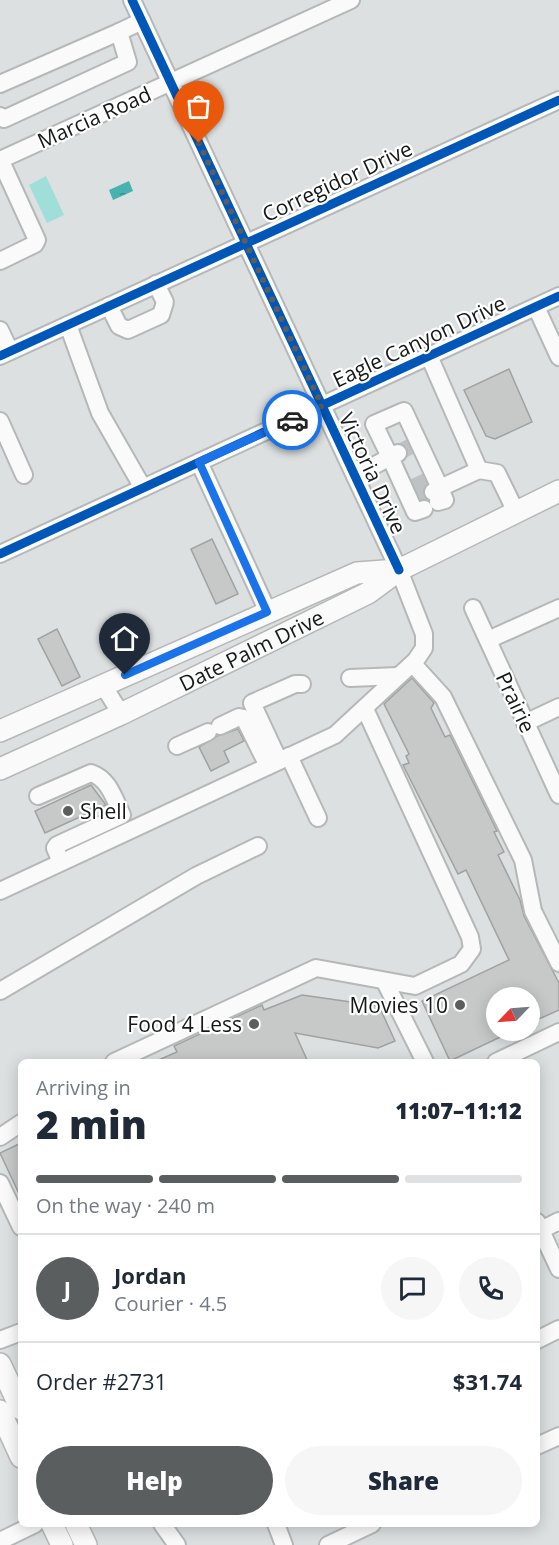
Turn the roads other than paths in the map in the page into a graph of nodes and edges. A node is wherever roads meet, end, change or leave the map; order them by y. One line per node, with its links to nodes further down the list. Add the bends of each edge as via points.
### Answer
1 (132, 0): 3 (street, Victoria Drive)
2 (351, 0): 5 (street, Marcia Road)
3 (142, 21): 4 (street); 5 (street, Victoria Drive)
4 (119, 32): 6 (street); 8 (street, via 128,62 4,119)
5 (171, 82): 9 (street, Marcia Road); 10 (street, Victoria Drive)
6 (0, 84)
7 (559, 100): 10 (street, Corregidor Drive)
8 (0, 116)
9 (0, 159): 11 (street, via 37,240)
10 (246, 243): 12 (street, Corregidor Drive); 21 (street, Victoria Drive)
11 (0, 261)
12 (156, 284): 14 (street, Corregidor Drive); 14 (street, via 165,302 161,315 128,330 119,326)
13 (559, 296): 15 (street, Eagle Canyon Drive)
14 (109, 306): 16 (street, Corregidor Drive)
15 (536, 307): 19 (street, Eagle Canyon Drive); 20 (street)
16 (68, 325): 18 (street, Corregidor Drive); 27 (street, via 100,413)
17 (0, 330): 18 (street)
18 (5, 353)
19 (429, 356): 21 (street, Eagle Canyon Drive); 24 (street)
20 (559, 357)
21 (322, 406): 23 (street, Eagle Canyon Drive); 26 (street, Victoria Drive)
22 (0, 421): 25 (street)
23 (199, 462): 27 (street, Eagle Canyon Drive); 34 (street)
24 (479, 470): 26 (street); 29 (street, via 497,473)
25 (24, 475)
26 (355, 476): 31 (street, Victoria Drive)
27 (143, 488): 30 (street, Eagle Canyon Drive)
28 (559, 491): 29 (main road, Date Palm Drive)
29 (516, 512): 31 (main road, Date Palm Drive)
30 (0, 554)
31 (399, 570): 34 (main road, Date Palm Drive, via 357,573); 36 (street, Victoria Drive, via 424,634 424,648); 43 (main road, Date Palm Drive, via 368,593)
32 (473, 608): 35 (street, Prairie)
33 (559, 608): 35 (street)
34 (267, 612): 40 (main road, Date Palm Drive)
35 (488, 640): 44 (street, Prairie)
36 (413, 664): 37 (street); 57 (street, via 443,697 523,860 533,910)
37 (398, 676): 38 (street); 42 (street)
38 (350, 678)
39 (302, 684): 47 (street, via 252,703)
40 (103, 685): 43 (street); 45 (main road, Date Palm Drive)
41 (559, 707): 44 (street)
42 (365, 709): 47 (street, via 334,735); 58 (street, via 470,937 472,950 461,964 415,986)
43 (121, 714): 48 (main road, Date Palm Drive)
44 (525, 723): 49 (street, Prairie)
45 (0, 731)
46 (177, 746): 47 (street, via 239,717 244,718)
47 (279, 761): 51 (street); 53 (street)
48 (0, 769)
49 (559, 795)
50 (38, 796): 52 (street, via 91,773 100,776 122,815)
51 (318, 818)
52 (105, 822): 53 (street); 55 (street, via 57,844)
53 (112, 838): 55 (street)
54 (258, 846): 59 (street, via 196,876)
55 (61, 862): 56 (street)
56 (0, 891)
57 (559, 963)
58 (385, 982): 61 (street, via 316,968); 62 (street)
59 (0, 991)
60 (559, 1032): 63 (street)
61 (120, 1059)
62 (424, 1059)
63 (502, 1059)
64 (18, 1125): 65 (street)
65 (0, 1137)
66 (0, 1183): 67 (street)
67 (18, 1221)
68 (559, 1221): 69 (street)
69 (540, 1227)
70 (540, 1232): 71 (street)
71 (559, 1269)
72 (559, 1329): 74 (street)
73 (18, 1333): 75 (street)
74 (540, 1338)
75 (0, 1340)
76 (0, 1364): 77 (main road)
77 (18, 1402)
78 (0, 1411): 81 (main road)
79 (559, 1436): 80 (street)
80 (540, 1445)
81 (18, 1450)
82 (29, 1527): 88 (street)
83 (53, 1527): 89 (main road)
84 (77, 1527): 90 (main road)
85 (164, 1527): 91 (street)
86 (277, 1527): 92 (street)
87 (366, 1527): 93 (street)
88 (0, 1541)
89 (62, 1545)
90 (86, 1545)
91 (177, 1545)
92 (284, 1545)
93 (328, 1545)

